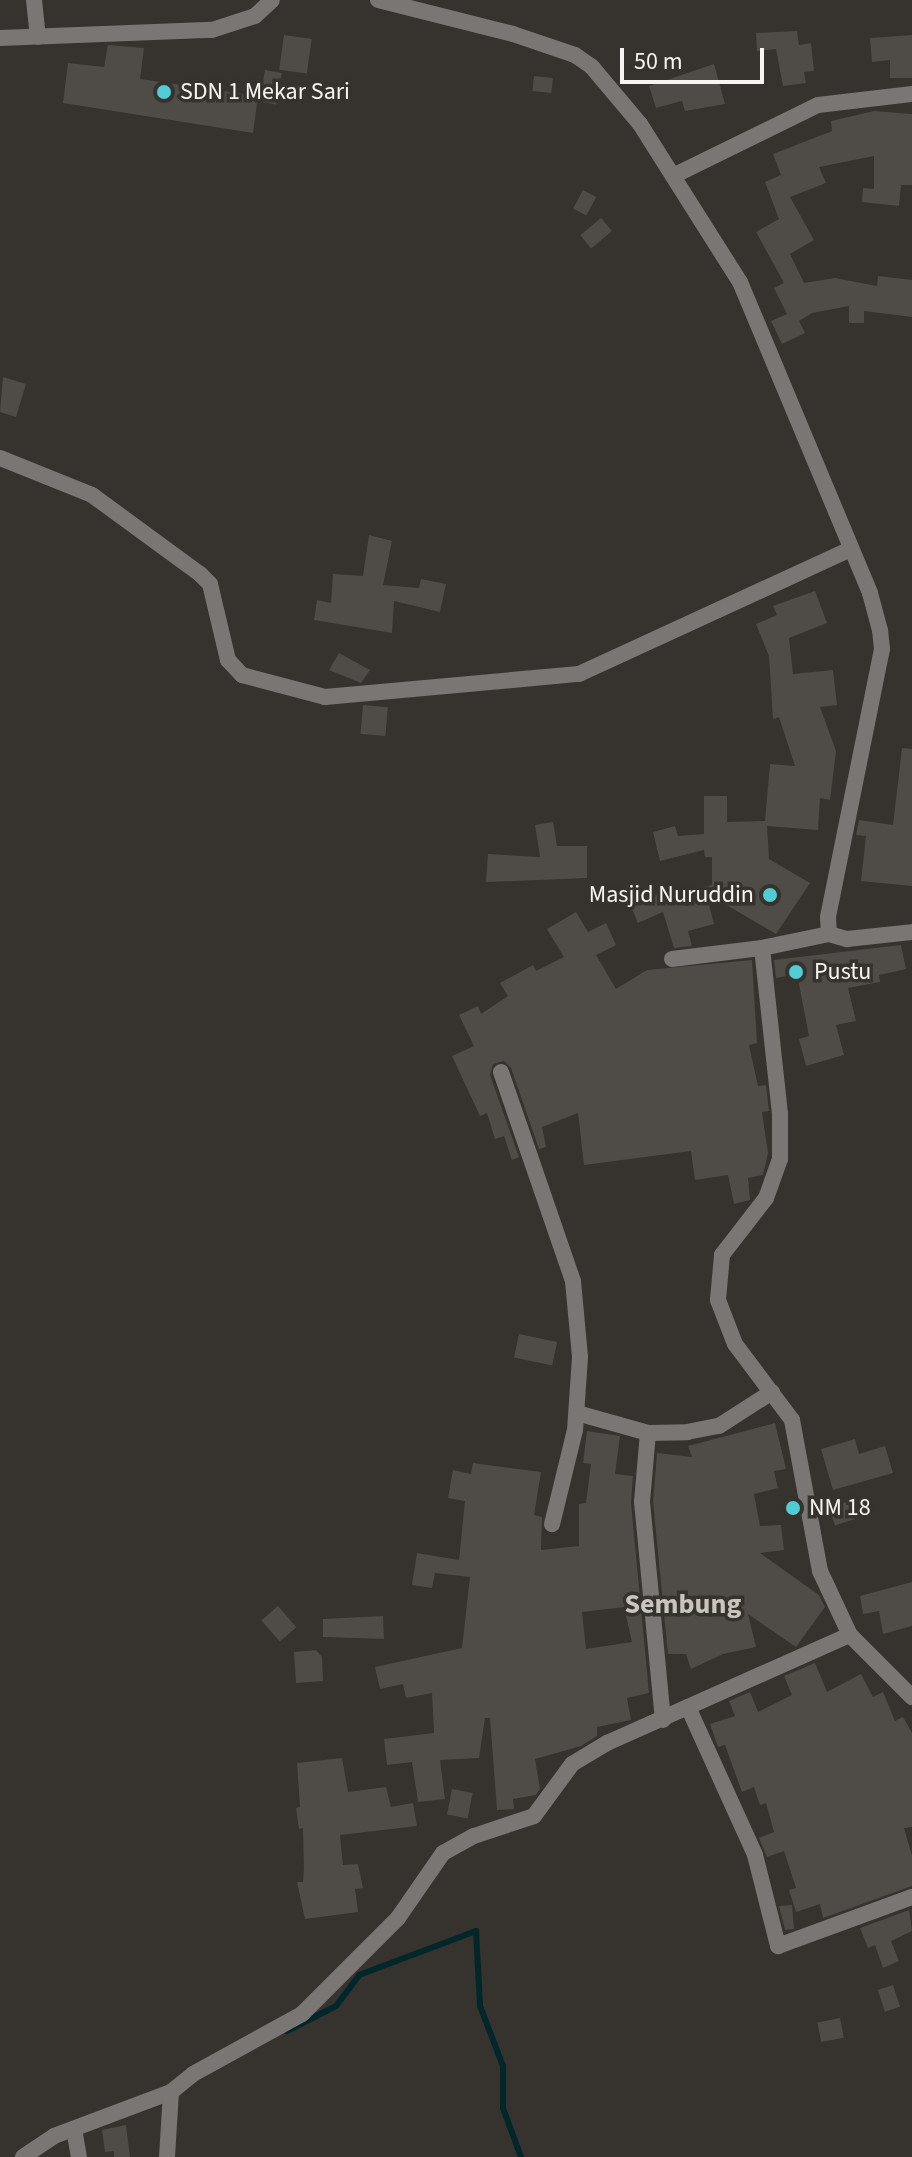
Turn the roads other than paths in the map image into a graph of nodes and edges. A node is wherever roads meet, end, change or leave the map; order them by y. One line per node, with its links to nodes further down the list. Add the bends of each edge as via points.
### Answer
1 (34, 0): 4 (street)
2 (272, 0): 4 (street, via 255,16 212,30)
3 (378, 0): 7 (street, via 575,55 607,82)
4 (38, 37): 5 (street)
5 (0, 38)
6 (912, 94): 7 (street, via 818,105)
7 (673, 176): 9 (street, via 740,282)
8 (0, 458): 9 (street, via 92,495 200,574 210,584 228,660 242,675 325,697 579,674)
9 (851, 549): 11 (street, via 876,612 882,649 828,917)
10 (912, 932): 11 (street, via 847,939)
11 (829, 934): 12 (street)
12 (762, 948): 13 (street); 15 (street, via 780,1159 766,1198 722,1255 716,1284 727,1330)
13 (672, 959)
14 (501, 1072): 16 (street, via 573,1281 580,1357)
15 (772, 1392): 17 (street, via 719,1426); 19 (street, via 792,1420 820,1571)
16 (577, 1413): 17 (street); 18 (street)
17 (648, 1433): 22 (street, via 642,1502)
18 (552, 1524)
19 (850, 1635): 20 (street); 21 (street)
20 (912, 1697)
21 (688, 1707): 22 (street); 23 (street, via 755,1855 779,1947)
22 (663, 1720): 24 (street, via 572,1764 534,1816 453,1846 435,1861 410,1904 316,2002)
23 (912, 1897)
24 (171, 2092): 25 (street); 28 (street)
25 (74, 2129): 26 (street); 27 (street)
26 (23, 2157)
27 (79, 2157)
28 (167, 2157)

